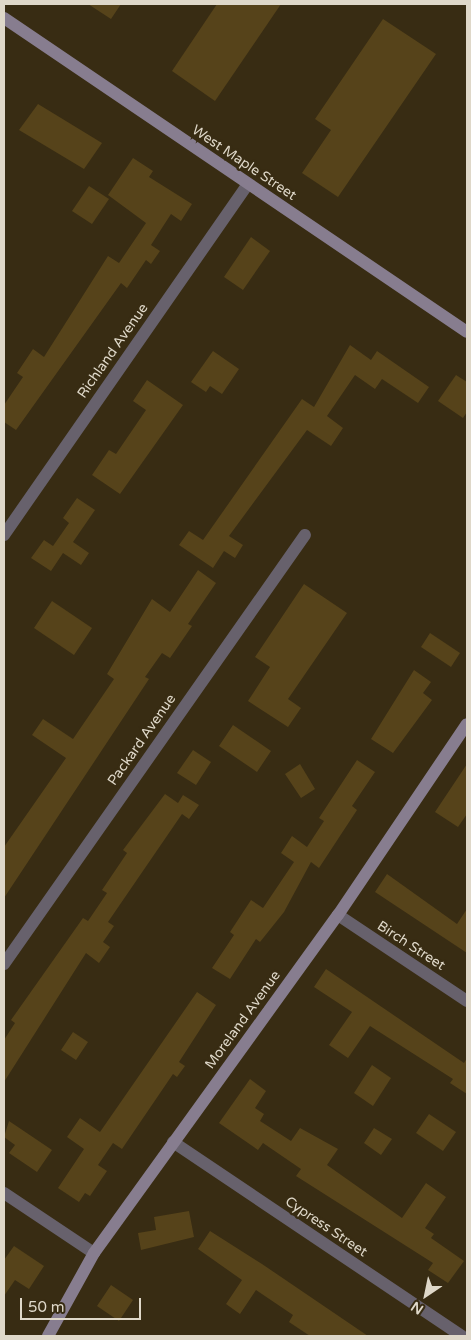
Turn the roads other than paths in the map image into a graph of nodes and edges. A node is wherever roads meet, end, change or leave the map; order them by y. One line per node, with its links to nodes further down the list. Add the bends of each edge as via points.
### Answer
1 (4, 18): 2 (street, West Maple Street)
2 (248, 184): 3 (street, West Maple Street); 5 (street, Richland Avenue)
3 (467, 332)
4 (305, 534): 8 (street, Packard Avenue)
5 (4, 535)
6 (467, 724): 7 (street, Moreland Avenue)
7 (338, 915): 9 (street, Birch Street); 10 (street, Moreland Avenue)
8 (4, 964)
9 (467, 1001)
10 (173, 1142): 12 (street, Moreland Avenue); 14 (street, Cypress Street)
11 (4, 1193): 12 (street)
12 (94, 1253): 13 (street, Moreland Avenue)
13 (48, 1336)
14 (462, 1336)

